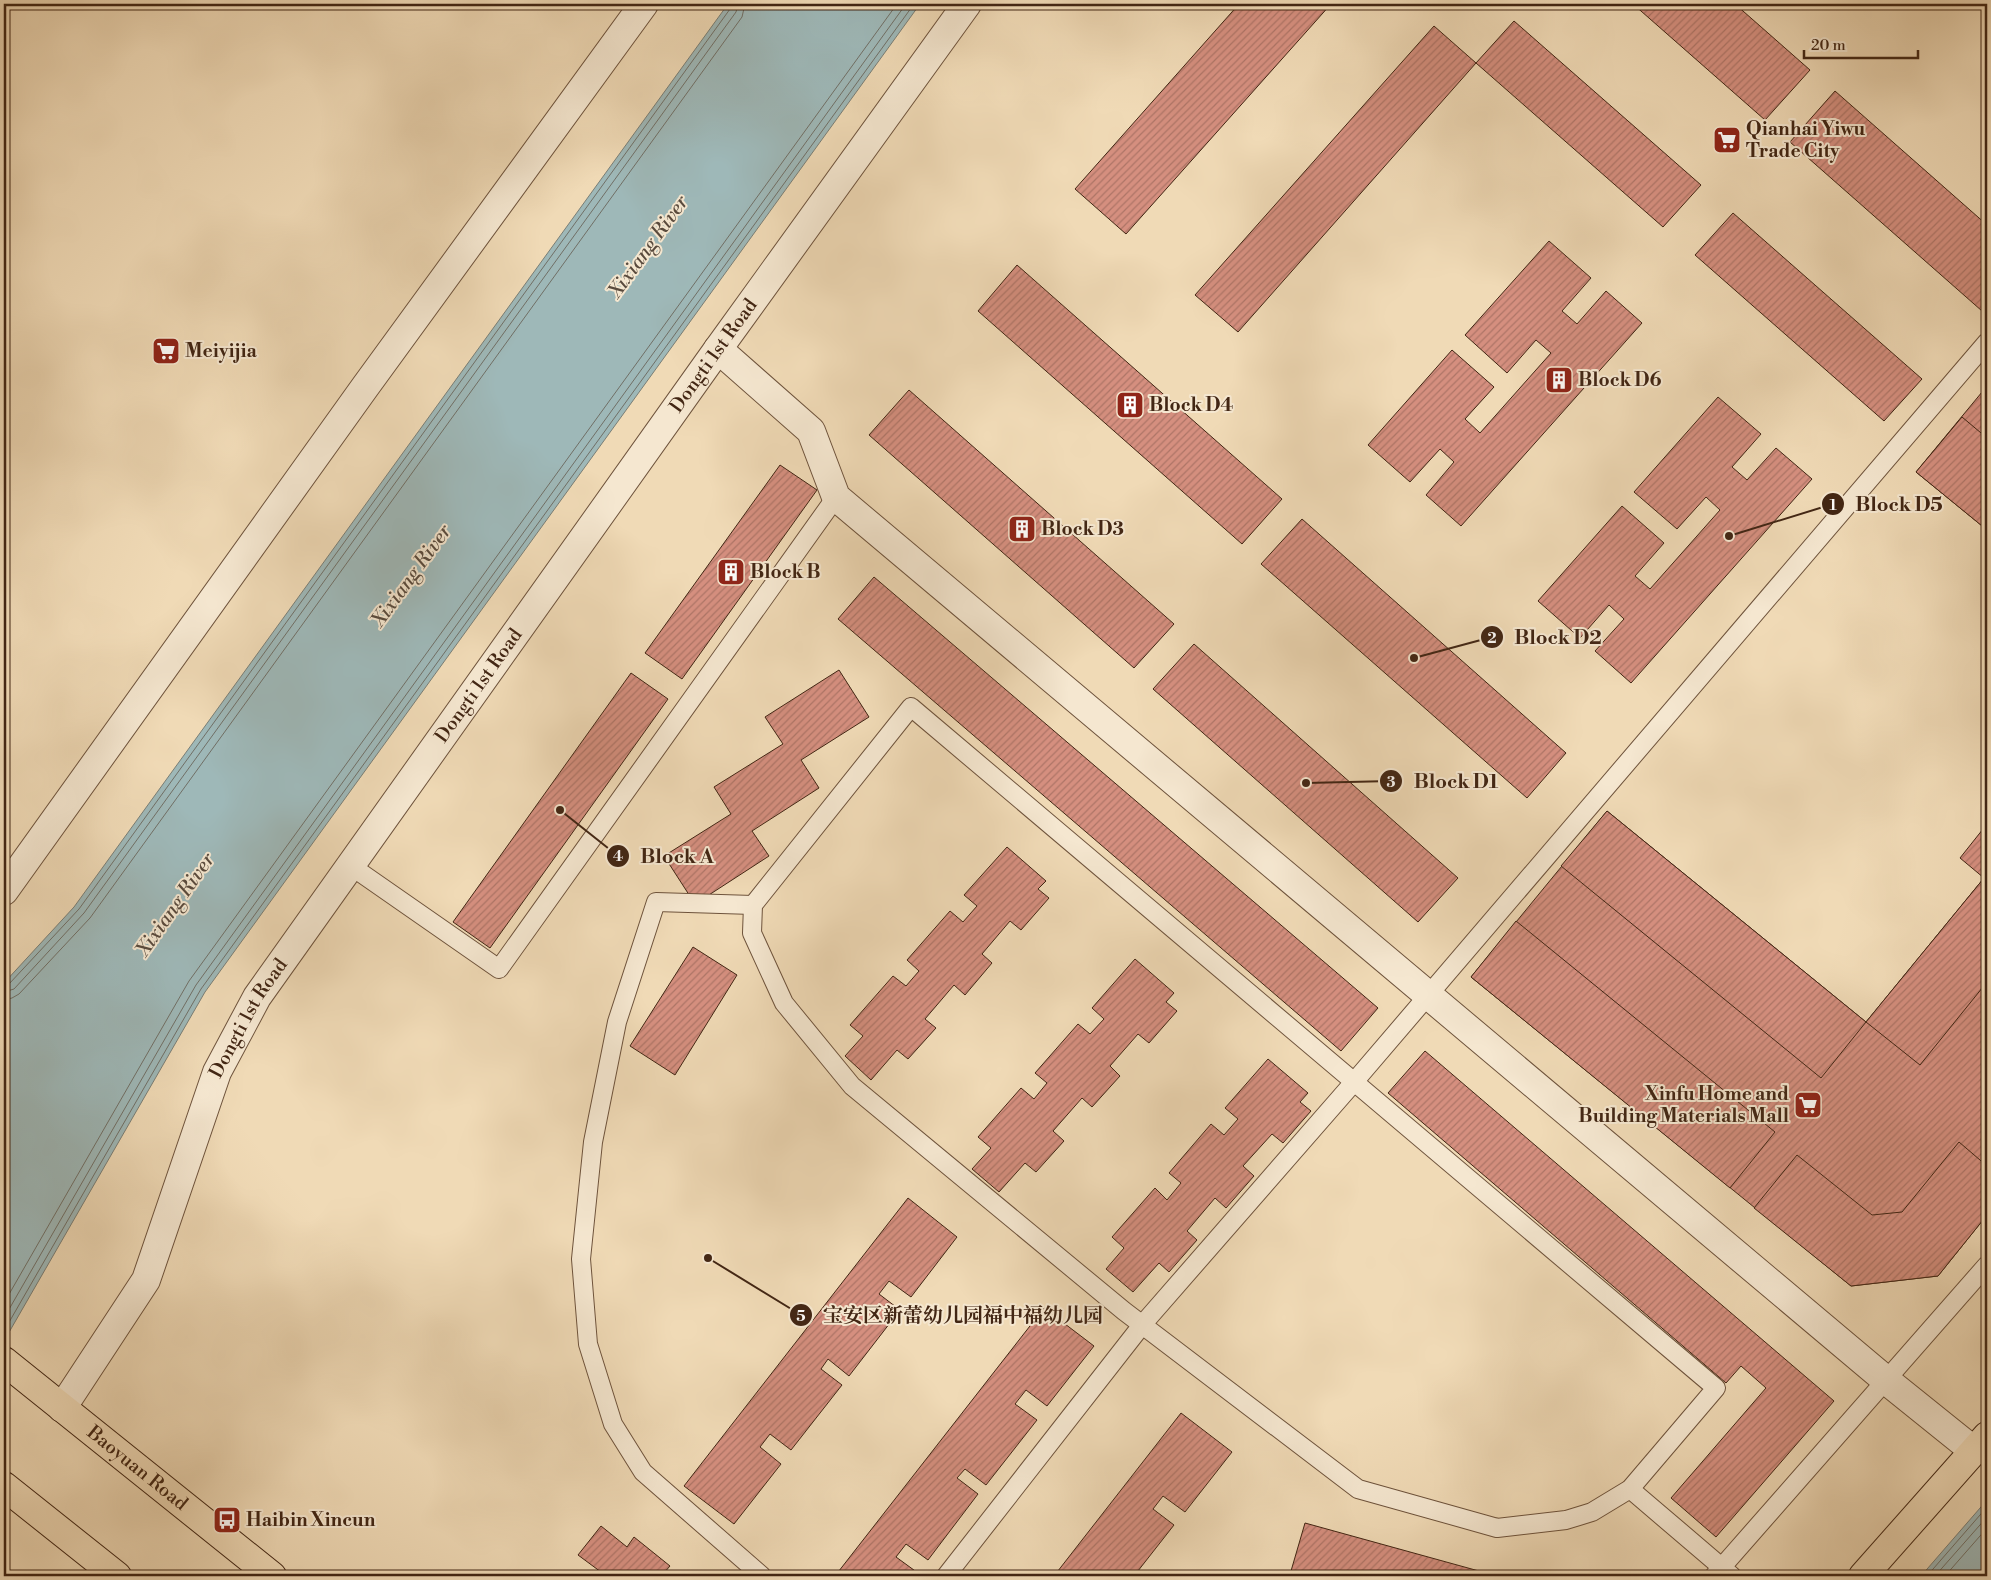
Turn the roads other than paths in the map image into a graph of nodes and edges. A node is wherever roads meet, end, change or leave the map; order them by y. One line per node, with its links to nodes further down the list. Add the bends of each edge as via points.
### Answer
1 (644, 4): 7 (street)
2 (967, 4): 4 (street, Dongti 1st Road)
3 (1987, 342): 9 (lane)
4 (718, 349): 5 (street, via 811,431); 6 (street, Dongti 1st Road)
5 (836, 497): 6 (lane, via 499,969); 9 (street)
6 (351, 866): 15 (street, Dongti 1st Road, via 257,997 218,1072 146,1280)
7 (4, 891)
8 (753, 905): 10 (lane, via 911,707); 12 (lane, via 752,933 784,1003 852,1086); 22 (lane, via 656,902 617,1022 593,1142 581,1259 588,1344 613,1424 643,1472)
9 (1428, 994): 10 (lane); 14 (street)
10 (1354, 1082): 12 (lane); 18 (lane, via 1716,1388)
11 (1987, 1265): 14 (lane)
12 (1142, 1325): 18 (lane, via 1358,1489 1497,1528 1566,1520 1592,1512); 23 (lane)
13 (4, 1361): 15 (main road, Baoyuan Road)
14 (1887, 1381): 16 (street); 19 (lane)
15 (62, 1408): 21 (main road, Baoyuan Road)
16 (1981, 1444): 24 (main road)
17 (4, 1486): 20 (main road)
18 (1630, 1490): 19 (lane)
19 (1722, 1573)
20 (117, 1576)
21 (272, 1576)
22 (762, 1576)
23 (946, 1576)
24 (1863, 1576)

